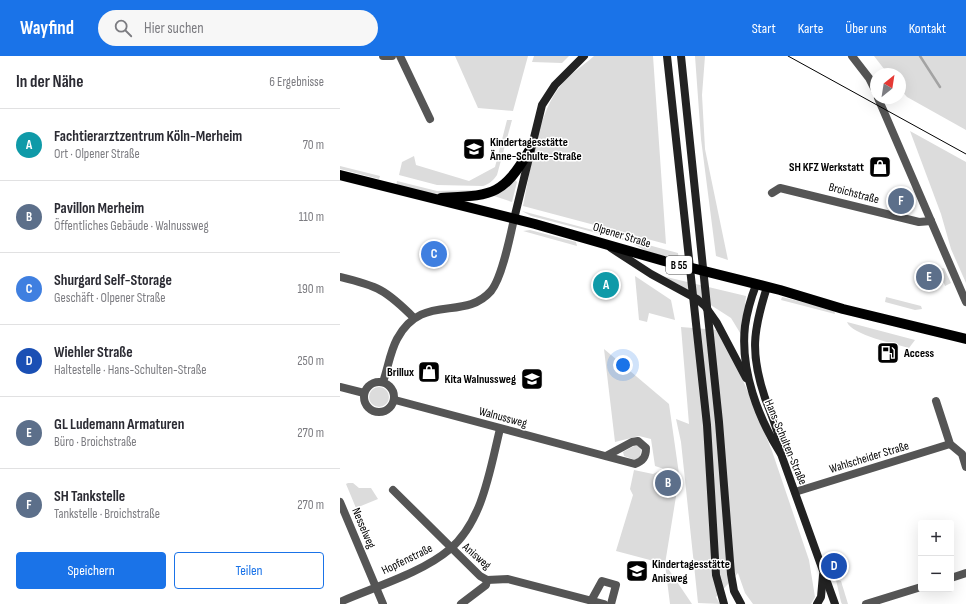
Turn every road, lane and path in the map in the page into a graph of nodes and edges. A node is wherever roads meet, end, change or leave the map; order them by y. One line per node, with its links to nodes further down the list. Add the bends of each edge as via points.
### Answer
1 (383, 56): 2 (street)
2 (392, 56)
3 (400, 56): 10 (street)
4 (584, 56): 11 (main road, via 564,74 546,98 539,113)
5 (667, 56): 51 (main road, via 707,425 716,576)
6 (681, 56): 52 (main road, via 719,422 732,583)
7 (852, 56): 8 (street)
8 (870, 80)
9 (881, 104): 16 (street)
10 (430, 119)
11 (529, 151): 14 (main road, B 55, via 510,181 495,190 481,195); 15 (main road)
12 (340, 175): 14 (main road, Olpener Straße / B 55)
13 (772, 193): 16 (street, Broichstraße, via 780,188 919,222)
14 (431, 199): 15 (main road, Olpener Straße / B 55)
15 (514, 219): 17 (main road, Olpener Straße / B 55); 22 (street, via 498,277 490,291 473,304 434,309)
16 (931, 221): 21 (street)
17 (602, 242): 19 (main road, Olpener Straße / B 55, via 664,261); 25 (main road, via 705,306 717,323)
18 (340, 277): 22 (street, via 378,288)
19 (756, 284): 20 (main road, Olpener Straße / B 55); 25 (main road, Hans-Schulten-Straße, via 744,334)
20 (766, 287): 23 (main road, Olpener Straße / B 55, via 842,309); 32 (main road, via 757,323 754,353 760,381 780,440)
21 (966, 302)
22 (414, 318): 24 (street, via 398,338)
23 (966, 339)
24 (383, 382): 27 (street, via 371,384); 28 (street, via 391,387)
25 (750, 386): 32 (main road, Hans-Schulten-Straße, via 773,442)
26 (340, 387): 27 (street)
27 (364, 393): 28 (street, via 366,405 380,413 390,409)
28 (395, 400): 30 (street, Walnussweg)
29 (936, 401): 31 (street)
30 (500, 429): 33 (street, Walnussweg); 38 (street, Hopfenstraße, via 482,497 474,516)
31 (950, 444): 34 (street, via 962,454); 36 (street, Wahlscheider Straße)
32 (781, 454): 36 (main road, Hans-Schulten-Straße)
33 (606, 456)
34 (966, 468)
35 (393, 490): 38 (street, Anisweg)
36 (795, 492): 39 (main road, Hans-Schulten-Straße)
37 (340, 502): 43 (street, Nesselweg)
38 (451, 548): 42 (street, Anisweg); 43 (street, Hopfenstraße, via 422,567)
39 (823, 570): 53 (main road, via 821,597); 54 (main road, Hans-Schulten-Straße)
40 (966, 574): 41 (street)
41 (954, 577)
42 (487, 580): 45 (street, Anisweg, via 508,579); 48 (street, via 486,585)
43 (376, 586): 46 (street, Hopfenstraße); 47 (street, Nesselweg)
44 (918, 588): 55 (street)
45 (591, 601): 49 (street, Anisweg); 50 (street, via 602,581 616,585)
46 (340, 602)
47 (383, 604)
48 (461, 604)
49 (604, 604)
50 (611, 604)
51 (724, 604)
52 (741, 604)
53 (817, 604)
54 (835, 604)
55 (866, 604)

